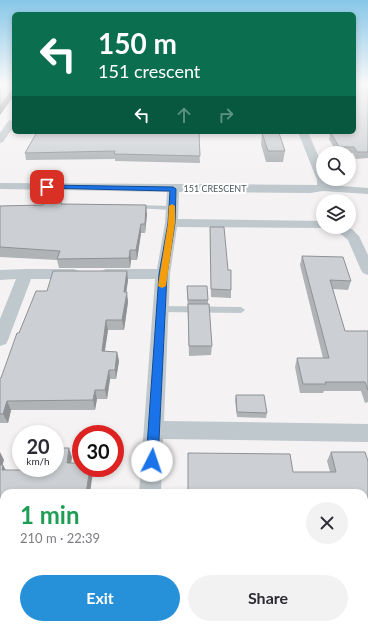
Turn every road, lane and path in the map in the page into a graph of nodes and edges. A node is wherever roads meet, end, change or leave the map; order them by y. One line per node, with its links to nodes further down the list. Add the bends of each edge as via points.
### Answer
1 (12, 123): 3 (street)
2 (304, 134): 5 (street, via 323,180)
3 (0, 140)
4 (0, 186): 6 (street, 151 CRESCENT)
5 (323, 188): 6 (street, 151 CRESCENT); 7 (street, 151 CRESCENT)
6 (173, 189): 9 (street)
7 (368, 191)
8 (133, 207): 9 (lane)
9 (172, 215): 10 (street); 14 (street)
10 (316, 225)
11 (349, 234): 12 (street, via 354,239)
12 (368, 270)
13 (26, 274): 14 (street); 15 (street); 18 (street)
14 (163, 274): 16 (street)
15 (0, 275)
16 (161, 309): 17 (lane); 19 (street)
17 (241, 310)
18 (0, 340)
19 (154, 430): 20 (street); 21 (street)
20 (368, 433)
21 (150, 489)

